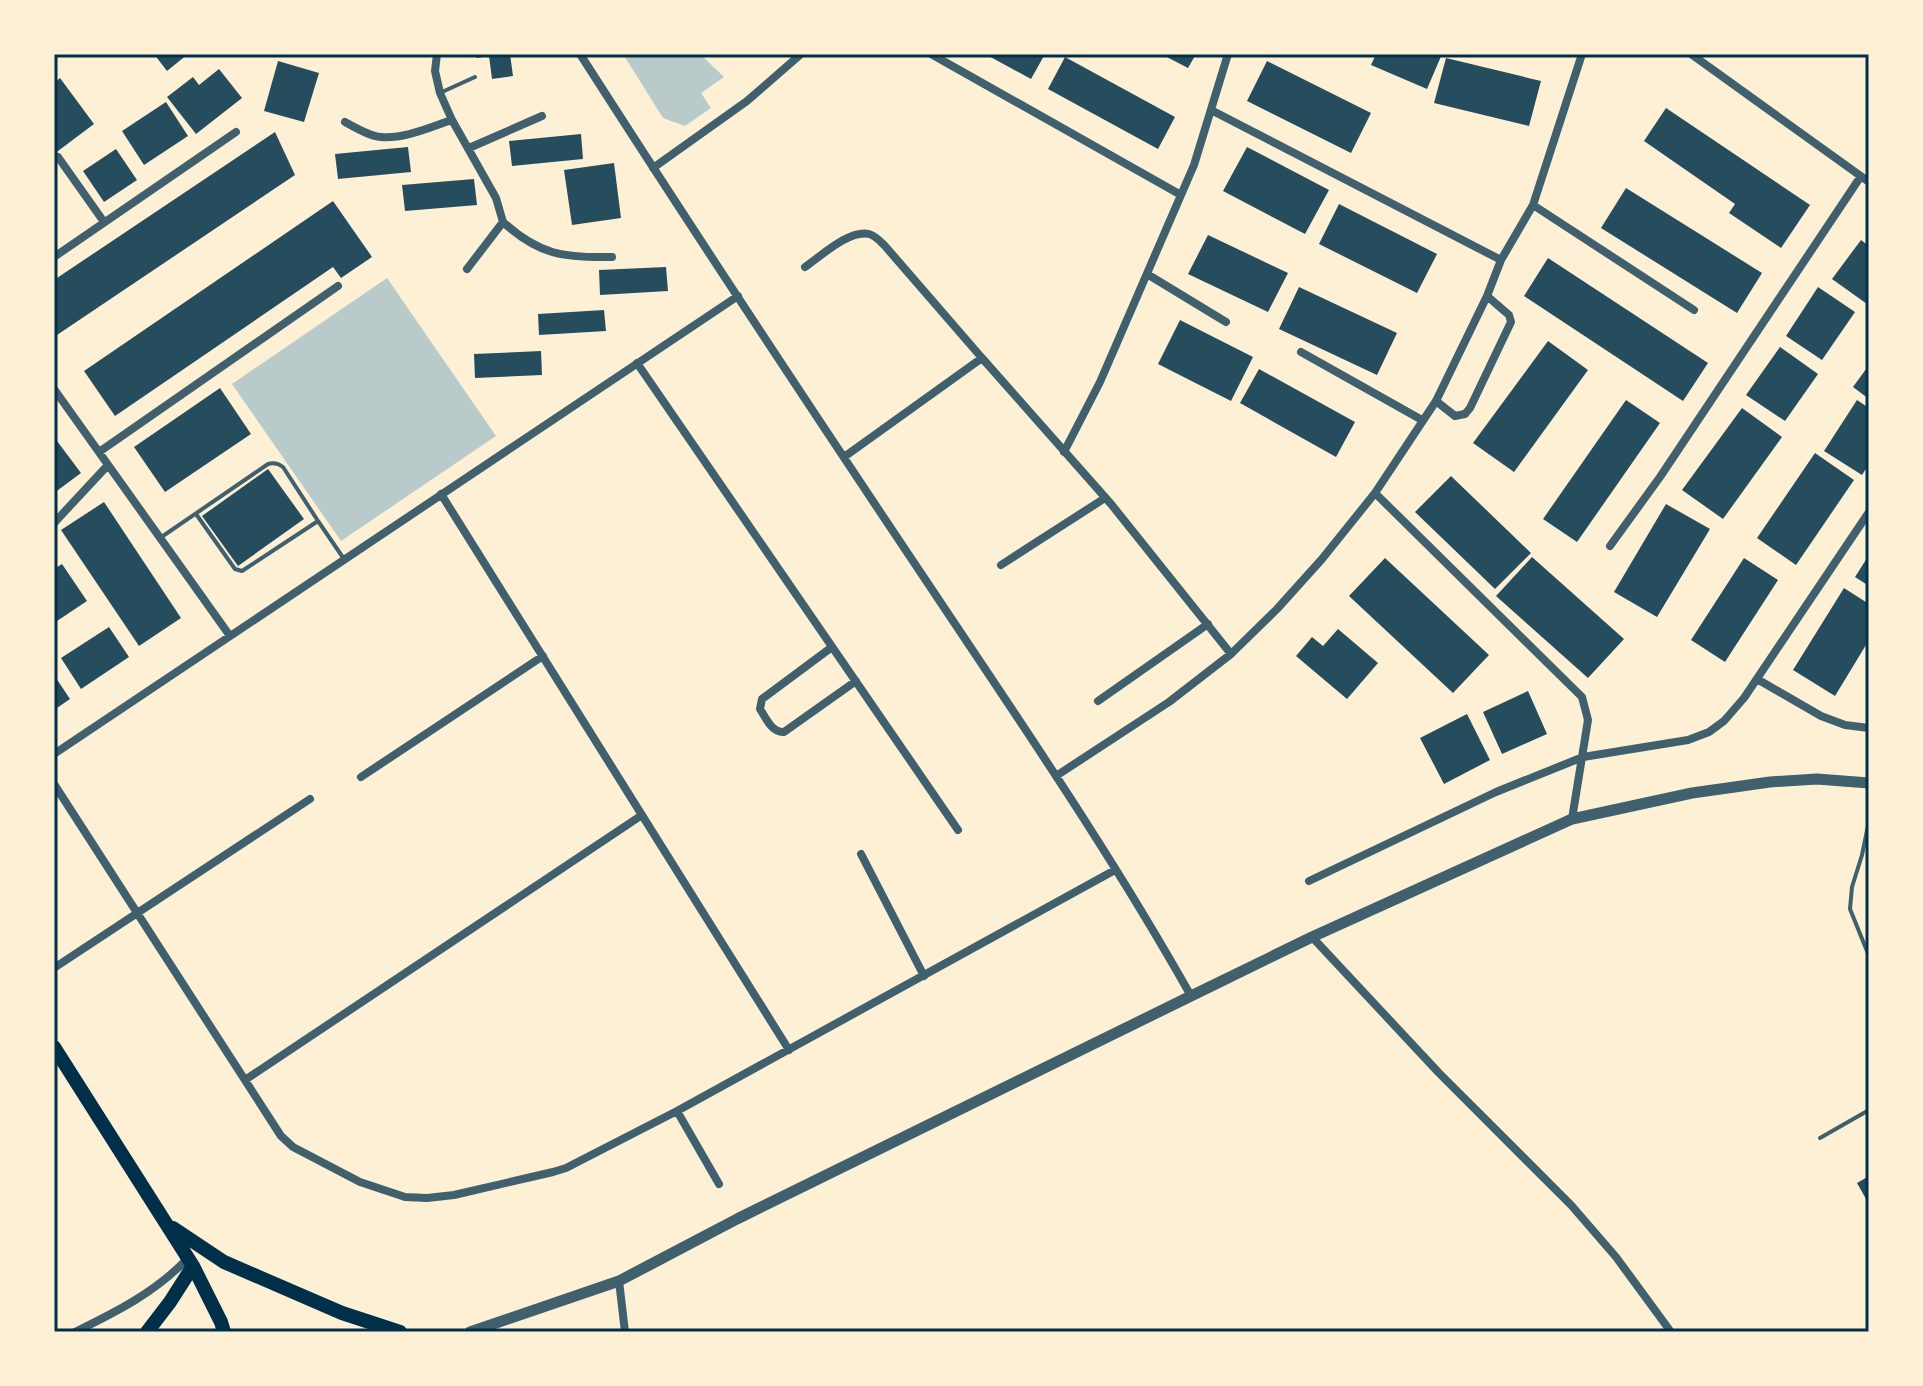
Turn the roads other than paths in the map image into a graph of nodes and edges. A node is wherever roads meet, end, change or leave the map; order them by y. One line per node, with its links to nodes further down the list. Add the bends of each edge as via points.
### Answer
1 (437, 54): 9 (street)
2 (580, 54): 17 (street)
3 (801, 54): 17 (street, via 747,101)
4 (931, 54): 19 (street)
5 (1228, 54): 10 (street)
6 (1582, 54): 20 (street)
7 (1691, 54): 18 (street)
8 (475, 77): 9 (lane)
9 (440, 93): 12 (street)
10 (1211, 110): 19 (street); 25 (street)
11 (542, 116): 15 (street)
12 (452, 120): 13 (street, via 381,137); 15 (street)
13 (345, 122)
14 (236, 132): 21 (street)
15 (469, 148): 22 (street)
16 (58, 157): 21 (street)
17 (653, 168): 30 (street)
18 (1865, 179): 52 (street)
19 (1181, 195): 28 (street)
20 (1533, 205): 25 (street); 32 (street)
21 (104, 222): 23 (street)
22 (503, 222): 24 (street, via 551,253); 27 (street)
23 (54, 257)
24 (612, 257)
25 (1501, 260): 31 (street)
26 (805, 267): 35 (street, via 841,241 858,234 875,236)
27 (467, 269)
28 (1147, 274): 33 (street); 41 (street)
29 (338, 286): 40 (street)
30 (738, 296): 36 (street); 42 (street)
31 (1487, 296): 38 (street); 38 (street, via 1511,322 1470,408 1455,416)
32 (1694, 310)
33 (1226, 322)
34 (1301, 352): 39 (street)
35 (982, 358): 41 (street); 42 (street)
36 (637, 363): 45 (street); 57 (street)
37 (54, 389): 40 (street)
38 (1436, 401): 39 (street)
39 (1422, 420): 44 (street)
40 (99, 452): 43 (street)
41 (1064, 452): 46 (street)
42 (844, 457): 66 (street)
43 (108, 465): 50 (street); 51 (street)
44 (1375, 493): 58 (street, via 1322,559); 65 (street, via 1582,697 1588,720)
45 (441, 494): 53 (street); 59 (street)
46 (1105, 498): 54 (street); 55 (street)
47 (1869, 512): 60 (street)
48 (196, 514): 49 (lane, via 235,569 242,571); 49 (lane, via 276,463); 51 (lane)
49 (318, 521): 53 (lane)
50 (54, 523)
51 (160, 538): 56 (street)
52 (1610, 546)
53 (344, 559): 56 (street)
54 (1001, 565)
55 (1208, 624): 58 (street); 62 (street)
56 (230, 636): 64 (street)
57 (832, 647): 61 (street); 61 (street, via 762,699 760,709 774,730 784,732)
58 (1231, 654): 66 (street)
59 (543, 656): 67 (street); 71 (street)
60 (1757, 679): 63 (street, via 1821,716); 65 (street, via 1709,732)
61 (856, 681): 74 (street)
62 (1098, 701)
63 (1869, 728)
64 (54, 754)
65 (1583, 757): 72 (street); 77 (street)
66 (1056, 776): 76 (street)
67 (361, 777)
68 (1869, 783): 72 (street, via 1770,782)
69 (54, 784): 78 (street)
70 (310, 799): 78 (street)
71 (642, 815): 85 (street); 86 (street)
72 (1572, 819): 79 (street)
73 (1869, 821): 80 (lane, via 1850,909)
74 (958, 830)
75 (861, 854): 82 (street)
76 (1115, 870): 82 (street); 83 (street)
77 (1309, 881)
78 (137, 913): 81 (street); 86 (street)
79 (1312, 937): 83 (street); 100 (street, via 1571,1205)
80 (1869, 956)
81 (54, 968)
82 (924, 976): 85 (street)
83 (1191, 996): 93 (street)
84 (54, 1047): 91 (main road)
85 (789, 1050): 88 (street)
86 (245, 1080): 88 (street, via 293,1147 360,1182 405,1197 454,1195 566,1168)
87 (1869, 1110): 89 (lane)
88 (677, 1111): 90 (street)
89 (1820, 1138)
90 (719, 1184)
91 (166, 1223): 92 (main road); 97 (main road, via 224,1262)
92 (190, 1262): 94 (street, via 151,1291); 95 (main road); 96 (main road)
93 (619, 1281): 98 (street); 99 (street)
94 (75, 1332)
95 (147, 1332)
96 (224, 1332)
97 (400, 1332)
98 (470, 1332)
99 (625, 1332)
100 (1671, 1332)

